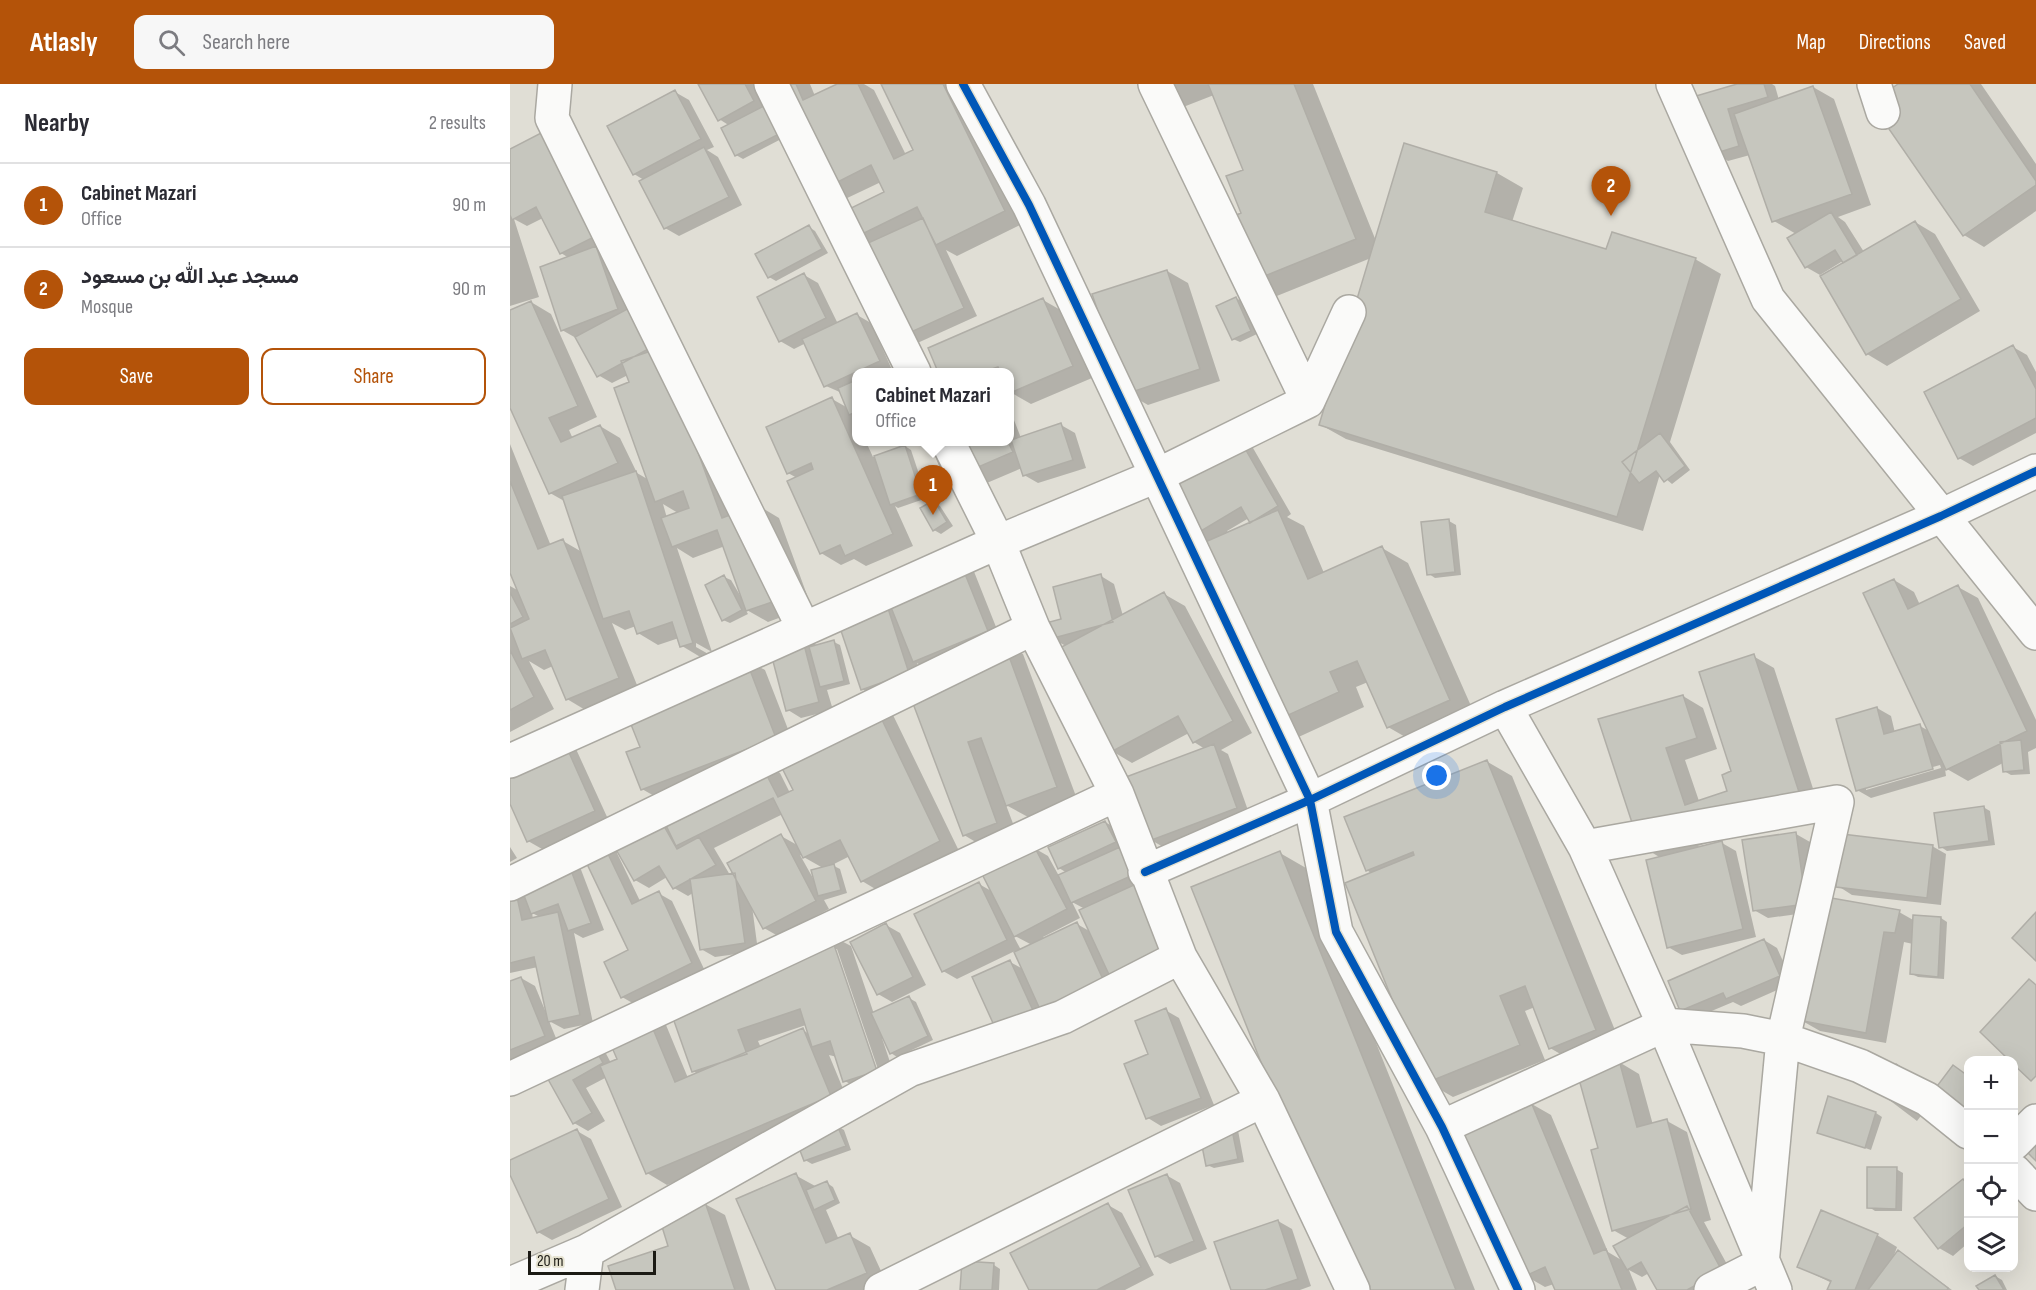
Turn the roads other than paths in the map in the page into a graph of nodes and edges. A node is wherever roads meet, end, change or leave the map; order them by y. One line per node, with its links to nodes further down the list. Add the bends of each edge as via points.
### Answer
1 (555, 84): 15 (street, via 552,118)
2 (771, 84): 7 (street)
3 (963, 84): 11 (street, via 1029,205)
4 (1155, 84): 8 (street)
5 (1673, 84): 12 (street, via 1768,299)
6 (1349, 312): 8 (street)
7 (912, 368)
8 (1308, 401): 11 (street)
9 (950, 446): 13 (street)
10 (2036, 471): 12 (street)
11 (1156, 476): 13 (street); 20 (street)
12 (1941, 516): 16 (street); 17 (street)
13 (998, 542): 14 (street); 15 (street)
14 (1033, 628): 19 (street); 23 (street)
15 (804, 629): 18 (street)
16 (2036, 633)
17 (1505, 707): 20 (street); 21 (street)
18 (510, 761)
19 (1117, 794): 22 (street); 27 (street)
20 (1310, 800): 22 (street); 30 (street, via 1336,932)
21 (1585, 847): 25 (street); 26 (street, via 1837,802)
22 (1145, 872): 24 (street)
23 (510, 884)
24 (1180, 957): 28 (street); 35 (street, via 1063,1017 909,1070)
25 (1664, 1024): 26 (street); 30 (street); 36 (street)
26 (1783, 1039): 31 (street, via 1860,1066 1928,1099); 36 (street)
27 (510, 1079)
28 (1263, 1100): 39 (street); 40 (street)
29 (2036, 1121): 32 (street)
30 (1442, 1127): 41 (street)
31 (1964, 1129)
32 (2018, 1138)
33 (2018, 1176): 34 (street)
34 (2036, 1194)
35 (587, 1251): 37 (street); 38 (street)
36 (1769, 1277): 42 (street)
37 (510, 1284)
38 (582, 1290)
39 (881, 1290)
40 (1352, 1290)
41 (1518, 1290)
42 (1711, 1290)

